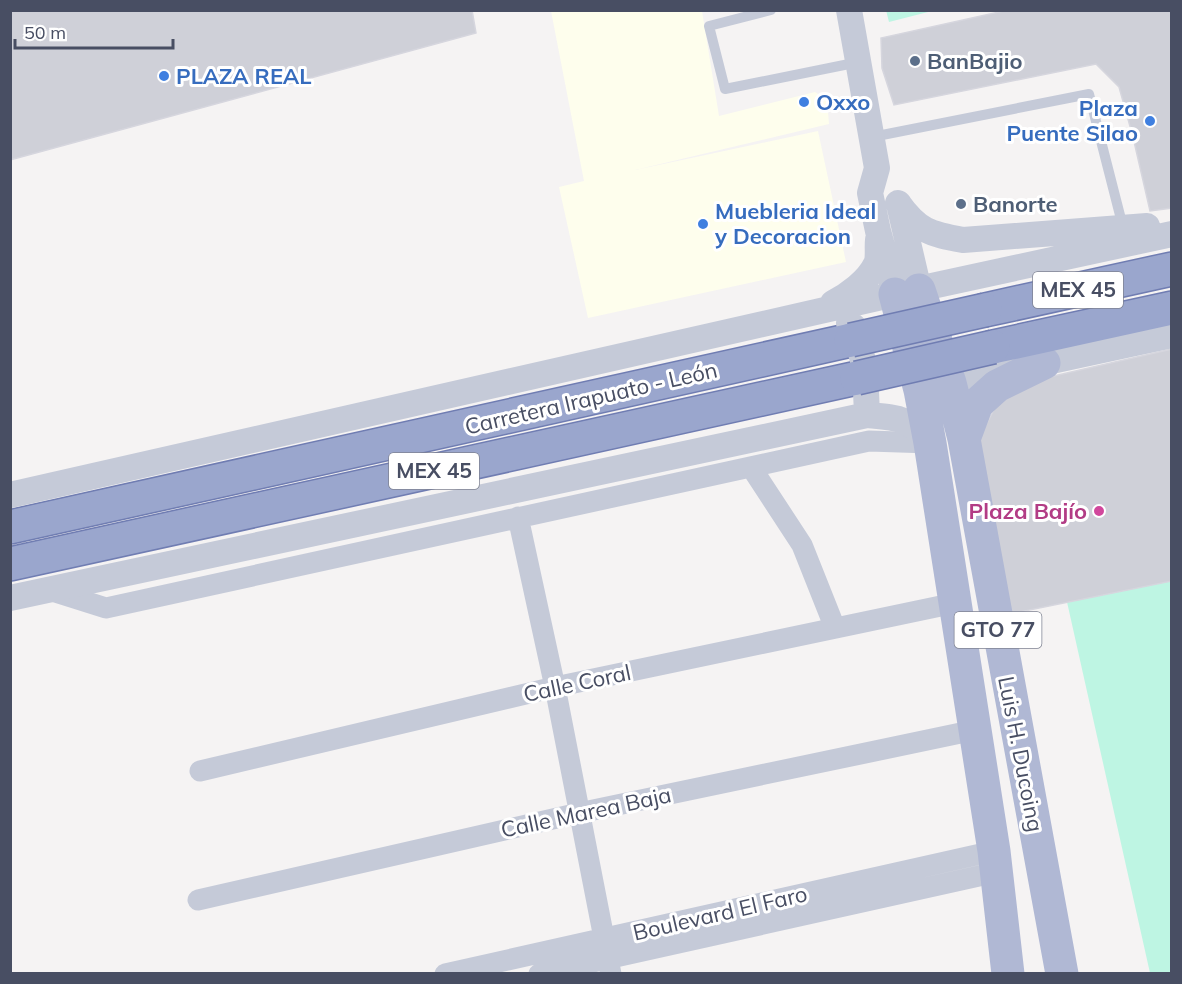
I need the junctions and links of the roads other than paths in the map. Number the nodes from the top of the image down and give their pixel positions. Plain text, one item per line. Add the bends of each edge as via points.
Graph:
1 (771, 10) edge
2 (849, 10) edge
3 (859, 62) junction
4 (872, 137) junction
5 (877, 168) junction
6 (898, 203) junction
7 (1172, 224) edge
8 (1123, 228) junction
9 (878, 231) junction
10 (1172, 234) edge
11 (1172, 269) edge
12 (984, 275) junction
13 (907, 292) junction
14 (1172, 308) edge
15 (825, 310) junction
16 (1172, 335) edge
17 (995, 360) junction
18 (1044, 363) junction
19 (935, 386) junction
20 (867, 415) junction
21 (963, 440) junction
22 (930, 443) junction
23 (751, 467) junction
24 (10, 495) edge
25 (518, 517) junction
26 (10, 527) edge
27 (10, 564) edge
28 (49, 590) junction
29 (10, 598) edge
30 (955, 603) junction
31 (835, 628) junction
32 (555, 687) junction
33 (975, 730) junction
34 (200, 771) dead end
35 (579, 813) junction
36 (995, 862) junction
37 (198, 900) dead end
38 (607, 957) edge
39 (445, 974) edge
40 (539, 974) edge
41 (1008, 974) edge
42 (1062, 974) edge

1 - 3 lane via 709,26 725,89
2 - 3 street, GTO 77
3 - 4 street, GTO 77
4 - 5 street, GTO 77
4 - 8 lane via 1089,94
5 - 6 street, GTO 77
5 - 9 street, GTO 77 via 870,193
6 - 8 street via 910,220 927,231 963,240
6 - 13 street, GTO 77
7 - 8 street
9 - 13 street, GTO 77
9 - 15 street via 877,263 862,282
10 - 12 street
11 - 26 highway, Carretera Irapuato - León / MEX 45, bridge
12 - 13 street
12 - 17 street via 969,307 975,342
13 - 15 street
13 - 19 main road, Luis H. Ducoing / GTO 77
14 - 17 highway, Carretera Irapuato - León / MEX 45
15 - 20 street via 854,327 865,368
15 - 24 street
16 - 18 street
17 - 18 street
17 - 19 street
17 - 27 highway, Carretera Irapuato - León / MEX 45, bridge via 857,378
18 - 21 main road via 997,387 977,404
19 - 21 main road, Luis H. Ducoing / GTO 77
19 - 22 main road, Luis H. Ducoing / GTO 77
20 - 22 street via 900,418
20 - 28 street
21 - 42 main road, Luis H. Ducoing / GTO 77
22 - 23 street via 869,441
22 - 30 main road, Luis H. Ducoing / GTO 77
23 - 25 street
23 - 31 street via 802,546
25 - 28 street via 106,608
25 - 32 street
28 - 29 street
30 - 31 street, Calle Coral
30 - 33 main road, Luis H. Ducoing / GTO 77
31 - 32 street, Calle Coral
32 - 34 street, Calle Coral
32 - 35 street
33 - 35 street, Calle Marea Baja
33 - 36 main road, Luis H. Ducoing / GTO 77
35 - 37 street, Calle Marea Baja
35 - 38 street
36 - 38 street, Boulevard El Faro
36 - 41 main road, Luis H. Ducoing / GTO 77
38 - 39 street, Boulevard El Faro
38 - 40 street, Boulevard El Faro

